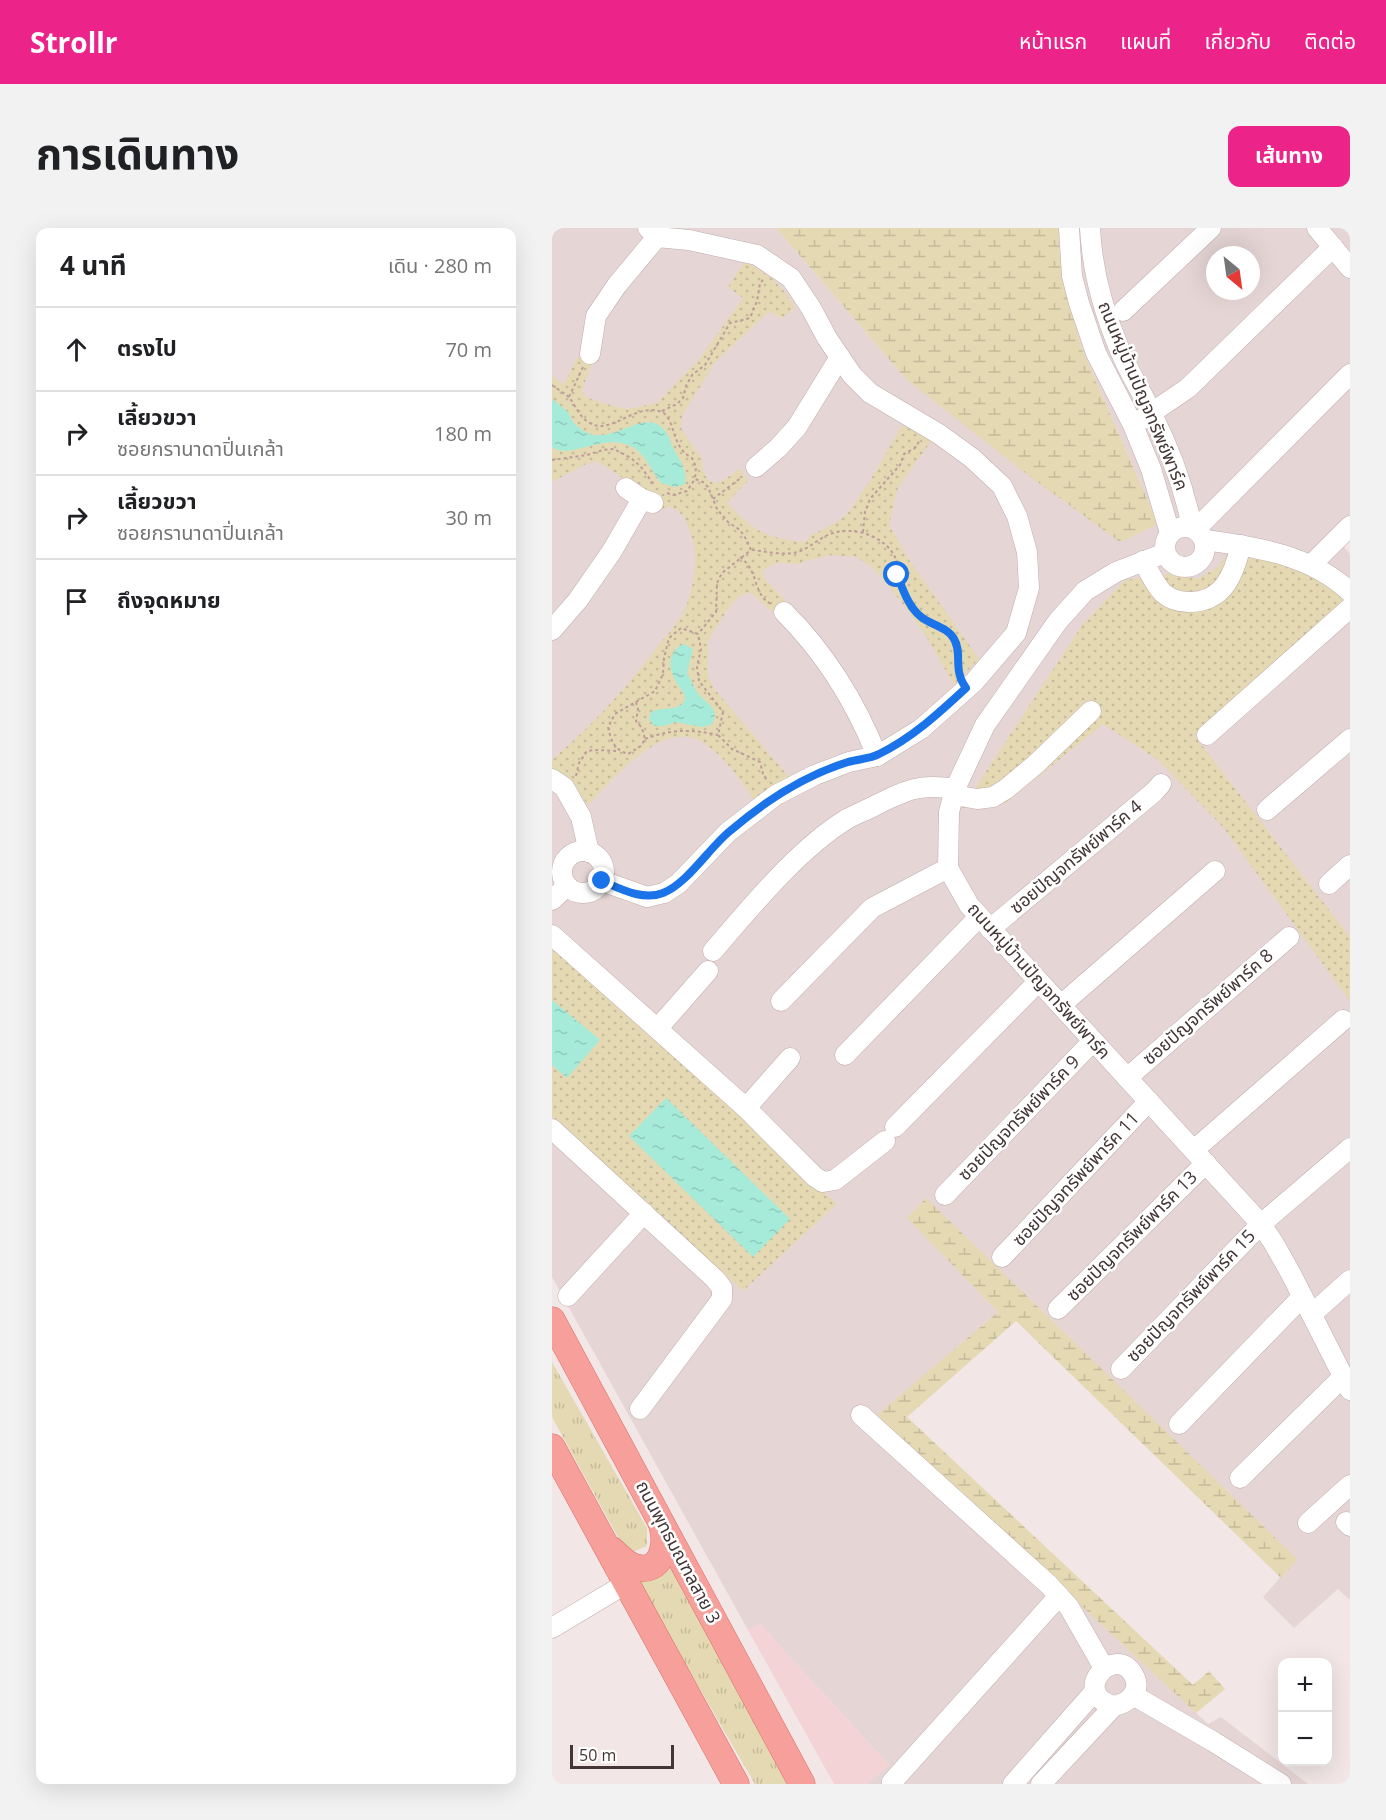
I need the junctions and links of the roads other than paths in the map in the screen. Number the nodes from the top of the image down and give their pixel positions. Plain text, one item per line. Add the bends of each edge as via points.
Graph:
1 (1069, 228) edge
2 (1090, 228) edge
3 (1211, 228) edge
4 (1317, 228) edge
5 (653, 232) edge
6 (1333, 247) junction
7 (1350, 268) edge
8 (1123, 311) dead end
9 (590, 354) road end
10 (840, 357) junction
11 (1350, 374) edge
12 (1148, 406) junction
13 (1129, 417) junction
14 (756, 467) road end
15 (649, 494) road end
16 (1350, 526) edge
17 (1197, 532) junction
18 (1170, 533) junction
19 (1241, 545) junction
20 (1165, 553) junction
21 (1143, 561) junction
22 (1311, 565) junction
23 (1350, 592) edge
24 (1350, 608) edge
25 (784, 612) road end
26 (552, 630) edge
27 (1091, 711) dead end
28 (1207, 735) dead end
29 (1350, 739) edge
30 (877, 756) junction
31 (558, 783) edge
32 (1161, 784) dead end
33 (954, 792) junction
34 (1267, 810) dead end
35 (589, 852) junction
36 (1350, 865) edge
37 (948, 868) junction
38 (1215, 871) dead end
39 (602, 881) junction
40 (1329, 884) dead end
41 (567, 886) junction
42 (552, 900) edge
43 (985, 923) junction
44 (552, 935) edge
45 (1289, 937) dead end
46 (713, 951) dead end
47 (708, 971) dead end
48 (1038, 982) junction
49 (781, 1001) dead end
50 (1061, 1005) junction
51 (1343, 1020) dead end
52 (658, 1028) junction
53 (1093, 1041) junction
54 (845, 1055) dead end
55 (790, 1058) dead end
56 (1127, 1078) junction
57 (1149, 1101) junction
58 (746, 1108) junction
59 (555, 1139) edge
60 (1350, 1148) edge
61 (1200, 1156) junction
62 (945, 1196) dead end
63 (645, 1213) junction
64 (1261, 1224) junction
65 (1002, 1257) dead end
66 (1350, 1280) edge
67 (568, 1296) dead end
68 (1307, 1305) junction
69 (1058, 1309) dead end
70 (552, 1320) edge
71 (1121, 1369) dead end
72 (1347, 1383) edge
73 (640, 1409) dead end
74 (861, 1415) dead end
75 (1179, 1424) dead end
76 (552, 1447) edge
77 (1240, 1478) dead end
78 (1350, 1485) edge
79 (659, 1517) junction
80 (1308, 1523) dead end
81 (605, 1544) junction
82 (627, 1583) junction
83 (1059, 1596) junction
84 (552, 1628) edge
85 (1104, 1668) junction
86 (1095, 1691) junction
87 (1133, 1695) junction
88 (1114, 1706) junction
89 (736, 1784) edge
90 (802, 1784) edge
91 (893, 1784) edge
92 (1013, 1784) edge
93 (1041, 1784) edge
94 (1281, 1784) edge

1 - 13 street, ถนนหมู่บ้านปัญจทรัพย์พาร์ค via 1072,276 1079,303 1096,353
2 - 12 street, ถนนหมู่บ้านปัญจทรัพย์พาร์ค via 1096,280 1120,350
3 - 8 street
4 - 6 street
5 - 9 street via 596,316
5 - 10 street via 757,255 791,278
6 - 7 street
6 - 12 street via 1188,388
10 - 14 street via 797,427
10 - 30 street via 870,393 972,458 1002,486 1017,516 1027,552 1029,588 1016,633 966,688 921,729
11 - 17 street
12 - 13 street
12 - 17 street, ถนนหมู่บ้านปัญจทรัพย์พาร์ค
13 - 18 street, ถนนหมู่บ้านปัญจทรัพย์พาร์ค via 1151,469
15 - 26 street via 578,600
16 - 22 street
17 - 18 street via 1180,527
17 - 19 street
17 - 20 street via 1204,554 1195,565 1181,567
18 - 20 street
19 - 21 street via 1228,582 1214,596 1200,602 1178,602 1162,592
19 - 22 street
20 - 21 street
21 - 33 street via 1085,591 1058,621 985,725
22 - 23 street
24 - 28 street
25 - 30 street via 829,666 866,726
27 - 33 street via 1036,764 993,797 977,799
29 - 34 street
30 - 39 street via 815,775 776,795 728,832 678,884 664,893 647,897
31 - 35 street via 581,817
32 - 43 street, ซอยปัญจทรัพย์พาร์ค 4
33 - 37 street via 949,812
33 - 46 street via 937,786 915,788 847,819 808,848
35 - 39 street via 602,863
35 - 41 street via 575,852 565,861 561,874
36 - 40 street
37 - 43 street, ถนนหมู่บ้านปัญจทรัพย์พาร์ค via 969,905
37 - 49 street via 872,908
38 - 50 street
39 - 41 street via 590,892 573,891
41 - 42 street
43 - 48 street, ถนนหมู่บ้านปัญจทรัพย์พาร์ค
43 - 54 street, ซอยปัญจทรัพย์พาร์ค 4
44 - 52 street
45 - 56 street, ซอยปัญจทรัพย์พาร์ค 8
47 - 52 street
48 - 50 street, ถนนหมู่บ้านปัญจทรัพย์พาร์ค
48 - 58 street via 890,1134 835,1180 823,1182 815,1177
50 - 53 street, ถนนหมู่บ้านปัญจทรัพย์พาร์ค
51 - 61 street, ซอยปัญจทรัพย์พาร์ค 13
52 - 58 street
53 - 56 street, ถนนหมู่บ้านปัญจทรัพย์พาร์ค
53 - 62 street, ซอยปัญจทรัพย์พาร์ค 9
55 - 58 street
56 - 57 street, ถนนหมู่บ้านปัญจทรัพย์พาร์ค
57 - 61 street, ถนนหมู่บ้านปัญจทรัพย์พาร์ค
57 - 65 street, ซอยปัญจทรัพย์พาร์ค 11
59 - 63 street
60 - 64 street, ซอยปัญจทรัพย์พาร์ค 15
61 - 64 street, ถนนหมู่บ้านปัญจทรัพย์พาร์ค
61 - 69 street, ซอยปัญจทรัพย์พาร์ค 13
63 - 67 street
63 - 73 street via 715,1279 722,1288 722,1299
64 - 68 street, ถนนหมู่บ้านปัญจทรัพย์พาร์ค
64 - 71 street, ซอยปัญจทรัพย์พาร์ค 15
66 - 68 street
68 - 72 street, ถนนหมู่บ้านปัญจทรัพย์พาร์ค
68 - 75 street
70 - 79 main road, ถนนพุทธมณฑลสาย 3
72 - 77 street
74 - 83 street
76 - 81 main road
78 - 80 street
79 - 81 main road via 664,1545 657,1563 647,1568 636,1567
79 - 90 main road, ถนนพุทธมณฑลสาย 3
81 - 82 main road
82 - 84 street
82 - 89 main road
83 - 85 street
83 - 91 street
85 - 86 street via 1096,1678
85 - 87 street via 1126,1667 1135,1680
86 - 88 street
86 - 92 street
87 - 88 street
87 - 94 street
88 - 93 street

